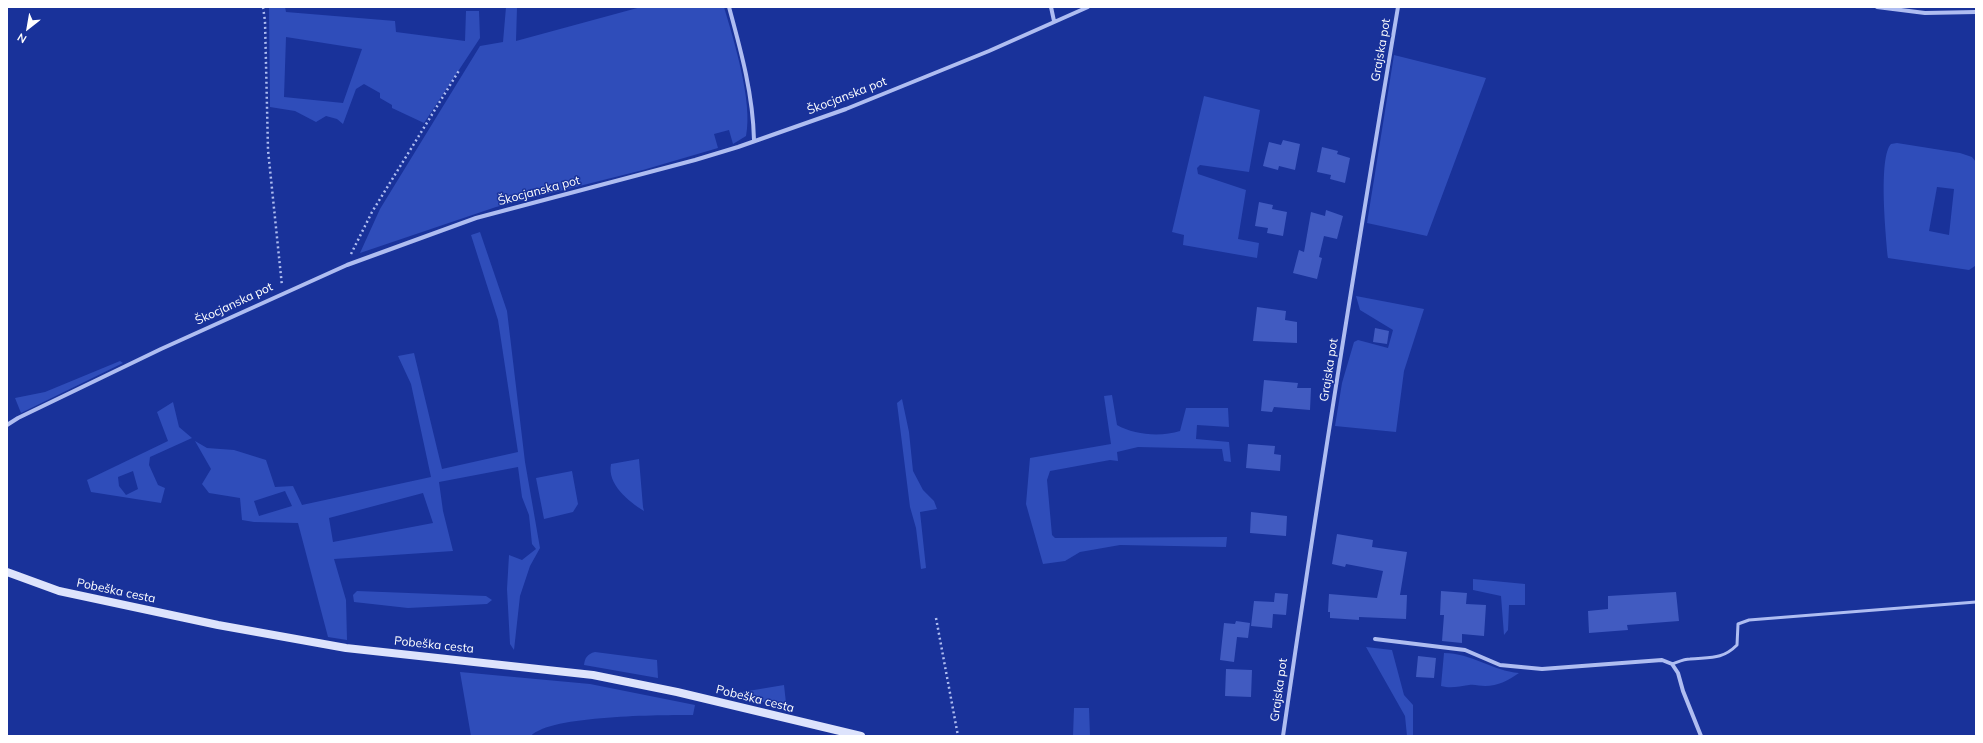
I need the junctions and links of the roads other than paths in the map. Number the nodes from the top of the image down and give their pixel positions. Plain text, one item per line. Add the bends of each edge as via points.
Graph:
1 (729, 7) edge
2 (1051, 7) edge
3 (1088, 7) edge
4 (1398, 7) edge
5 (1877, 7) edge
6 (1976, 12) edge
7 (1054, 21) junction
8 (754, 140) junction
9 (7, 425) edge
10 (7, 572) edge
11 (1976, 602) edge
12 (1375, 639) dead end
13 (1672, 664) junction
14 (861, 736) edge
15 (1283, 736) edge
16 (1701, 736) edge

1 - 8 street via 744,60 754,119
2 - 7 street
3 - 7 street, Škocjanska pot
4 - 15 street, Grajska pot
5 - 6 street via 1925,13
7 - 8 street, Škocjanska pot via 989,51 846,109
8 - 9 street, Škocjanska pot via 695,160 476,218 347,265 154,352
10 - 14 street, Pobeška cesta via 59,591 218,625 346,648 593,675 678,692
11 - 13 lane via 1749,620 1738,624 1737,645 1729,653
12 - 13 street via 1465,650 1500,665 1542,669 1662,660
13 - 16 street via 1678,672

